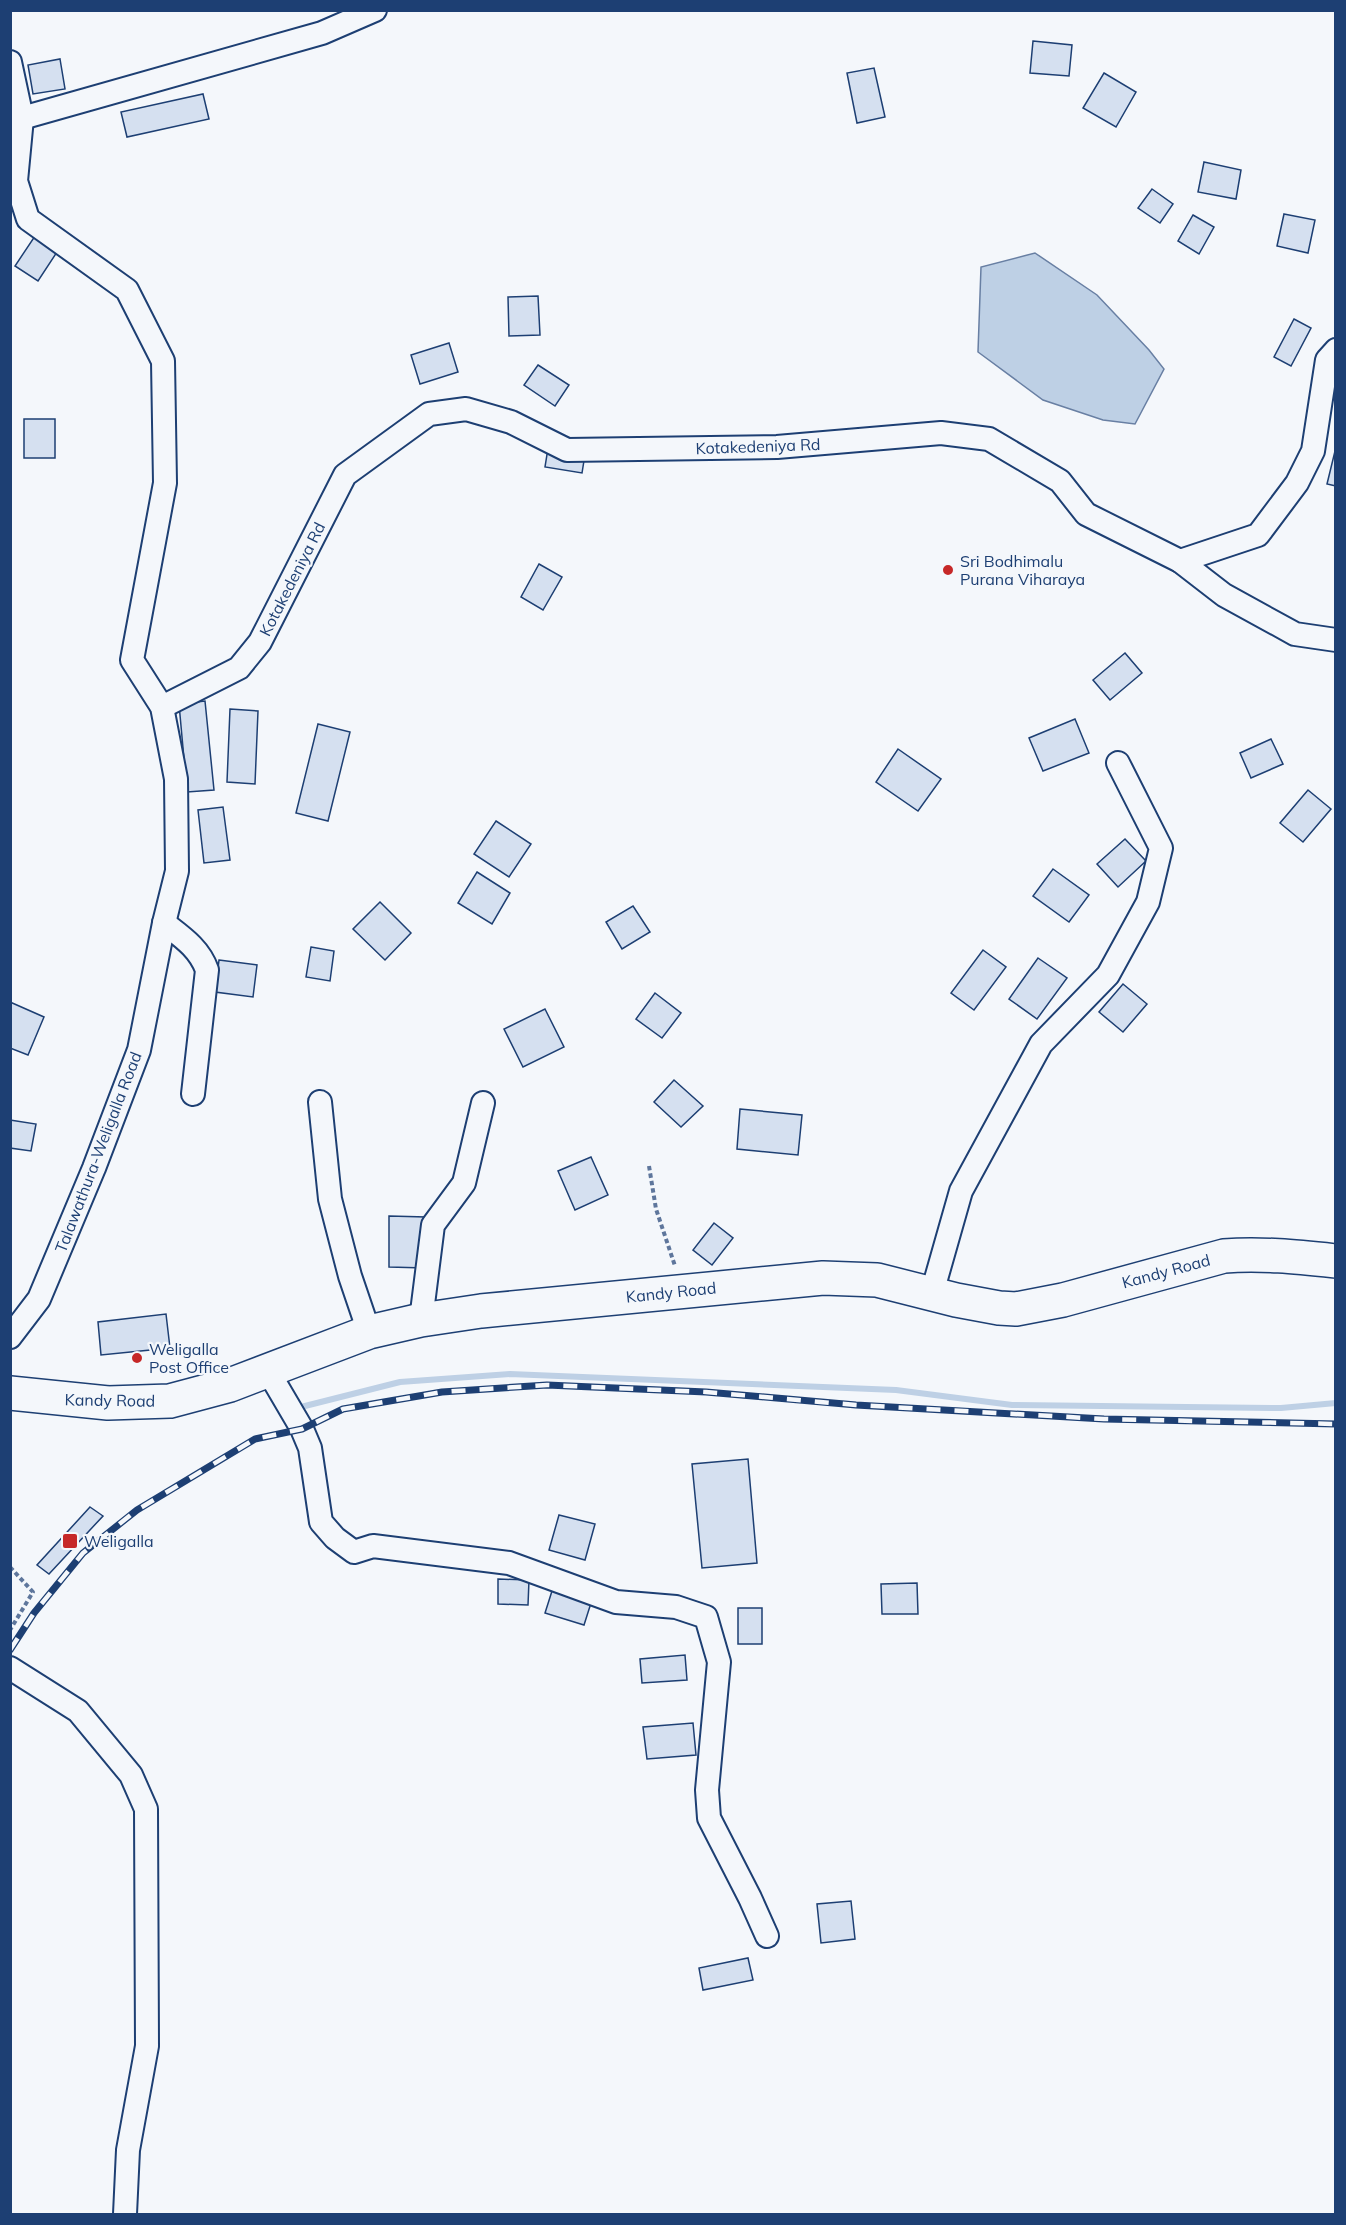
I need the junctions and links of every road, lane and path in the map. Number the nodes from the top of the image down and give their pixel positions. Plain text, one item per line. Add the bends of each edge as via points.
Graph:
1 (375, 10) edge
2 (10, 62) edge
3 (16, 118) edge
4 (1335, 350) edge
5 (1180, 561) junction
6 (1335, 639) edge
7 (162, 707) junction
8 (1118, 763) dead end
9 (164, 923) junction
10 (193, 1094) dead end
11 (320, 1102) dead end
12 (483, 1103) dead end
13 (649, 1166) dead end
14 (1335, 1261) edge
15 (681, 1290) junction
16 (932, 1293) junction
17 (421, 1320) junction
18 (369, 1332) junction
19 (10, 1337) edge
20 (268, 1371) junction
21 (10, 1393) edge
22 (10, 1567) edge
23 (10, 1630) edge
24 (10, 1668) edge
25 (767, 1936) dead end
26 (125, 2214) edge

1 - 3 street via 322,33
2 - 3 street, Talawathura-Weligalla Road
3 - 7 street, Talawathura-Weligalla Road via 16,181 28,219 127,290 163,361 165,483 132,660
4 - 5 street via 1327,360 1313,451 1297,483 1258,535
5 - 6 street, Kotakedeniya Rd via 1224,595 1295,634
5 - 7 street, Kotakedeniya Rd via 1086,514 1060,481 989,439 941,434 777,447 567,450 511,422 466,409 429,414 345,475 260,642 239,668
7 - 9 street, Talawathura-Weligalla Road via 176,779 177,871
8 - 16 street via 1161,848 1148,902 1108,975 1041,1044 961,1191
9 - 10 street via 194,947 207,970
9 - 19 street, Talawathura-Weligalla Road via 139,1050 39,1299
11 - 18 street via 330,1199
12 - 17 street via 464,1183 433,1226
13 - 15 path via 656,1209
14 - 16 highway, Kandy Road via 1260,1254 1224,1256 1016,1309
15 - 16 highway, Kandy Road via 851,1278 900,1284
15 - 17 highway, Kandy Road
17 - 18 highway, Kandy Road
18 - 20 highway, Kandy Road
20 - 21 highway, Kandy Road via 170,1401 108,1403
20 - 25 street via 310,1448 321,1522 354,1552 373,1546 509,1563 616,1602 676,1607 706,1617 719,1662 707,1790 709,1818
22 - 23 path via 33,1592
24 - 26 street via 78,1711 131,1775 146,1809 147,2046 128,2150

